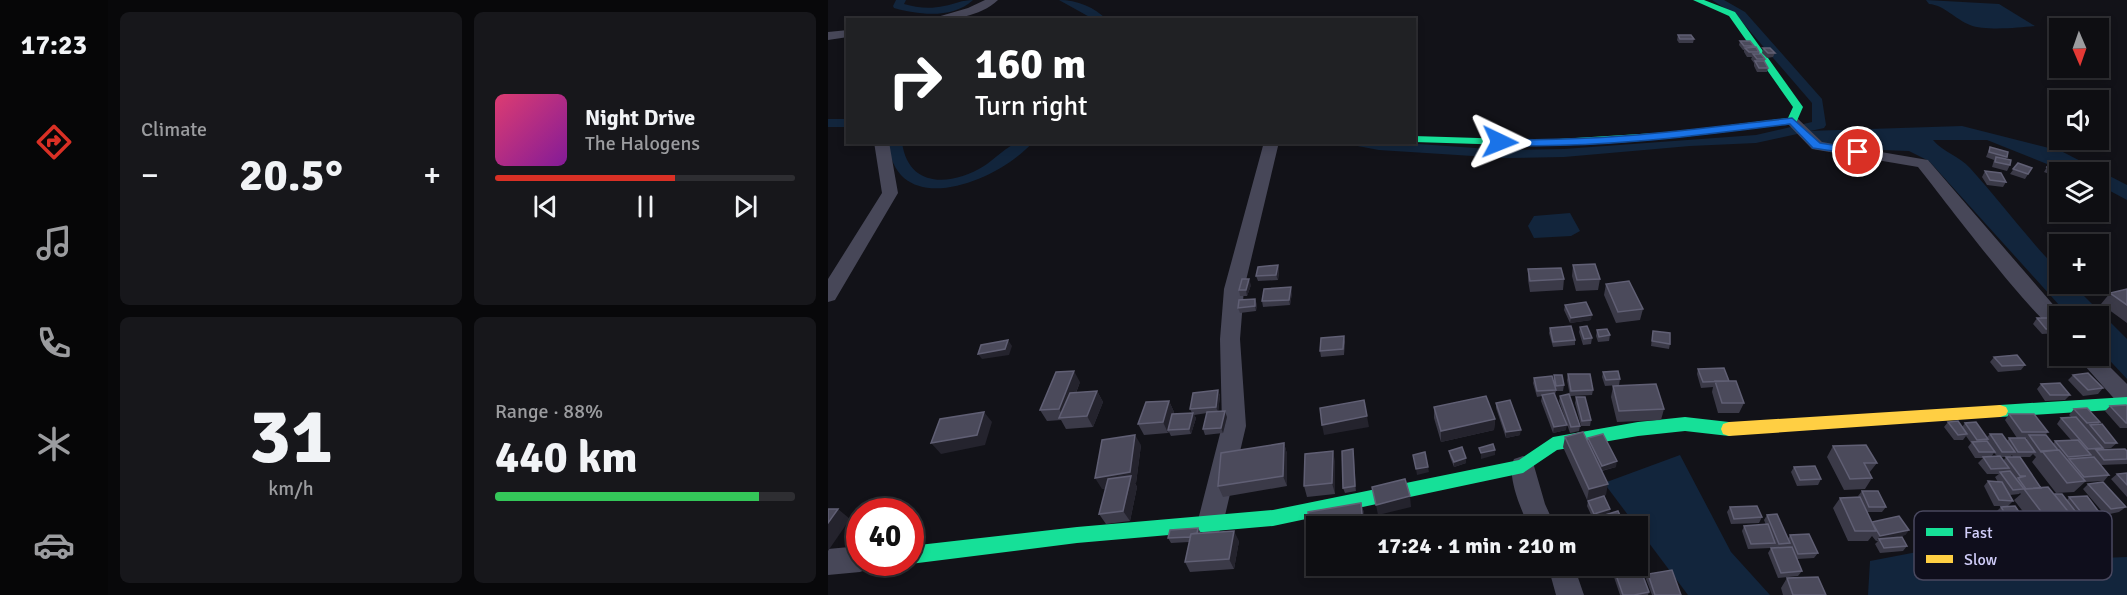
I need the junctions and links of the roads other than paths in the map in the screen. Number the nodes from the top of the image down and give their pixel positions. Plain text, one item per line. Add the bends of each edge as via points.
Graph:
1 (993, 0) edge
2 (1697, 0) edge
3 (940, 18) edge
4 (846, 33) edge
5 (828, 36) edge
6 (1792, 121) junction
7 (1416, 139) edge
8 (881, 144) edge
9 (1271, 144) edge
10 (828, 295) edge
11 (2049, 314) edge
12 (2097, 366) edge
13 (2127, 398) edge
14 (2127, 403) edge
15 (1523, 466) junction
16 (1537, 516) edge
17 (1210, 524) junction
18 (924, 553) edge
19 (846, 560) edge
20 (828, 561) edge
21 (1564, 576) edge
22 (1570, 595) edge

1 - 3 street
2 - 6 street via 1732,14 1798,107
4 - 5 street
6 - 7 street via 1543,144
6 - 11 street via 1817,146 1923,163
8 - 10 street via 890,193
9 - 17 street via 1234,289 1230,339 1234,426
12 - 13 street
14 - 15 street via 1726,429 1685,424 1552,444
15 - 16 street
15 - 17 street via 1273,518
17 - 18 street
19 - 20 street
21 - 22 street

